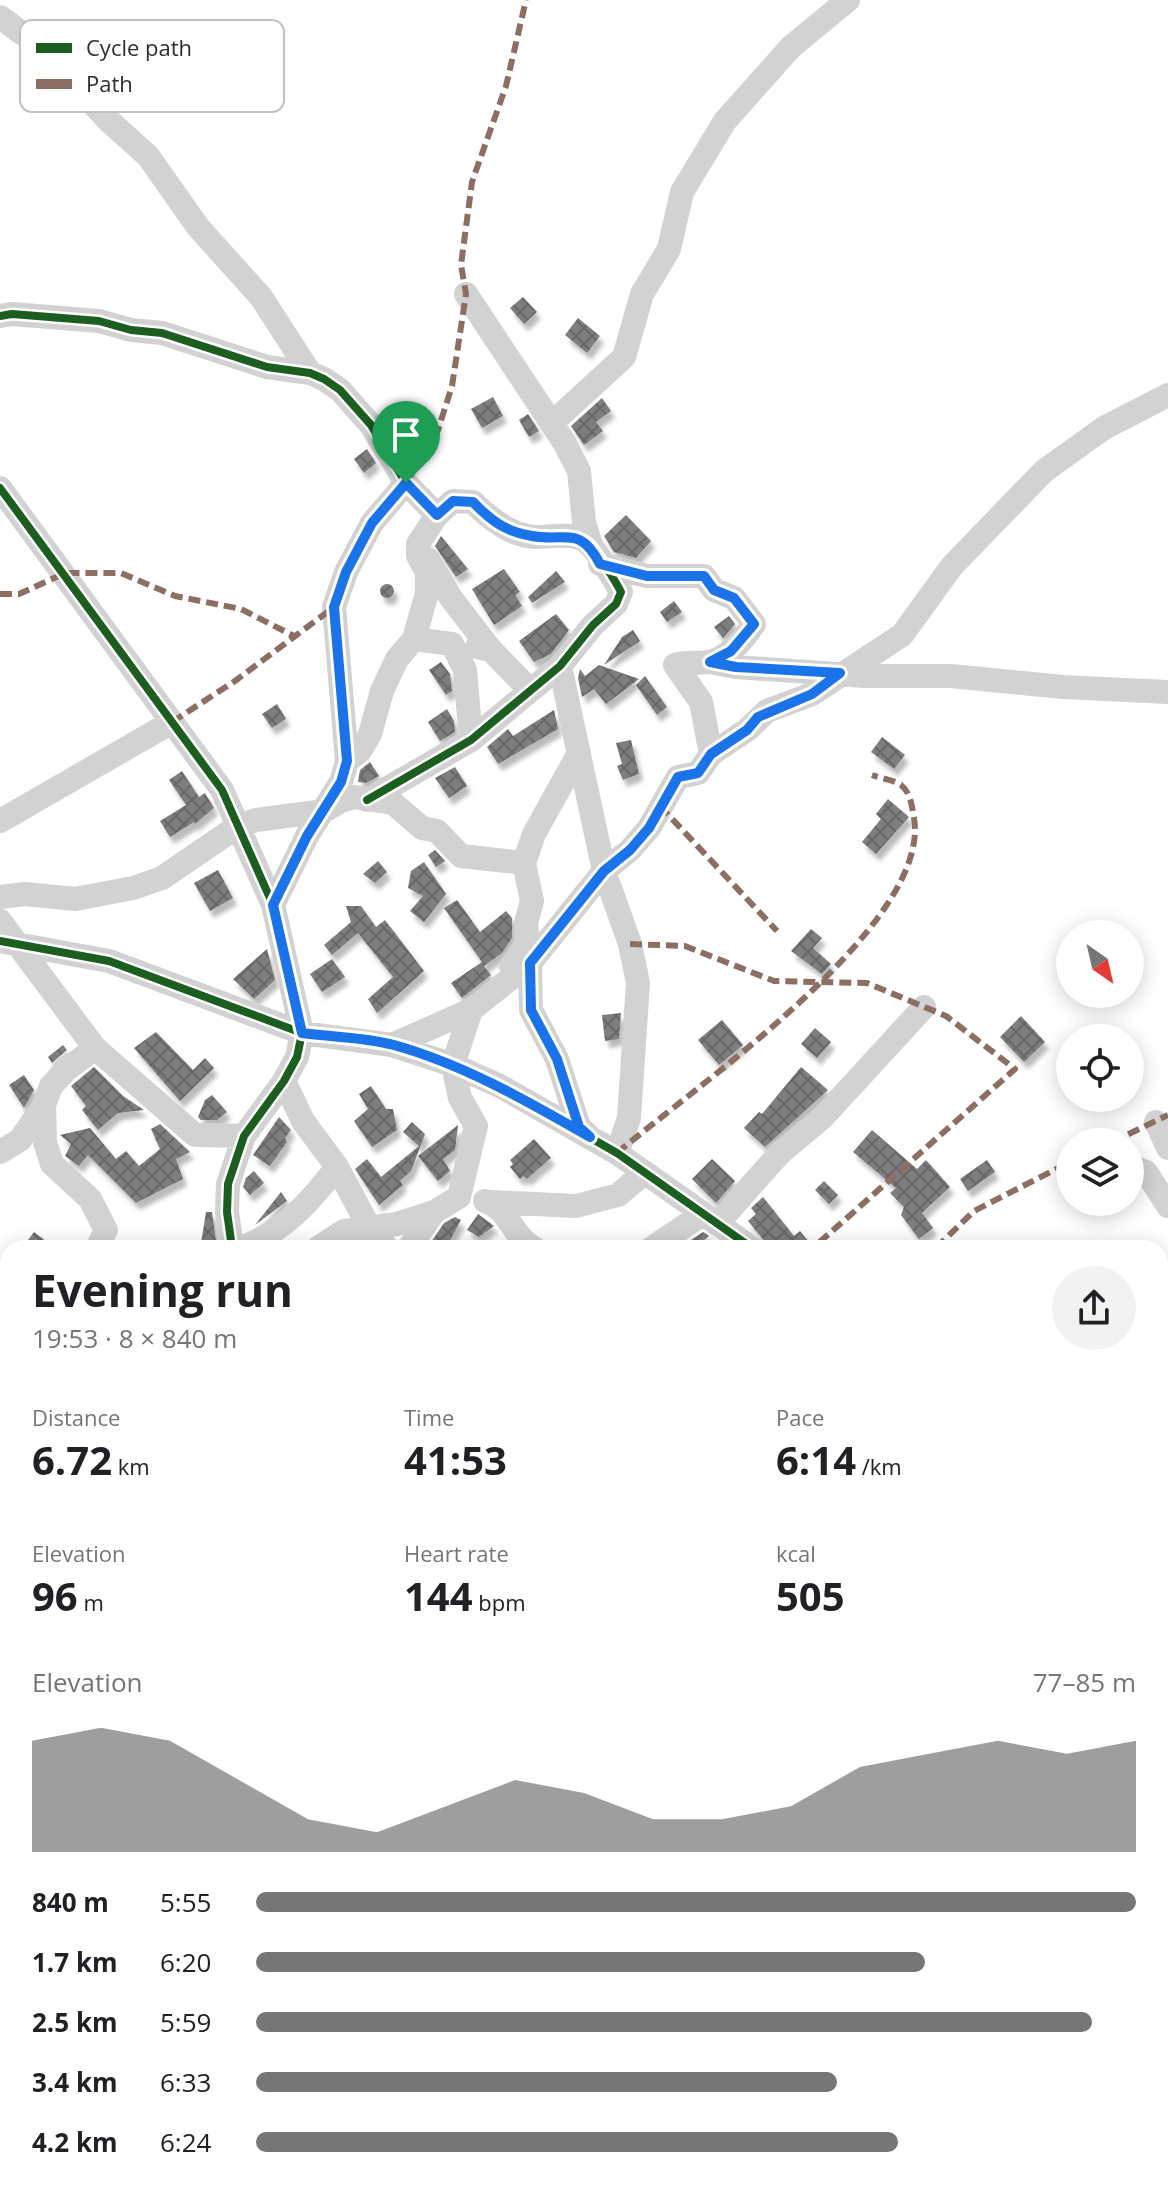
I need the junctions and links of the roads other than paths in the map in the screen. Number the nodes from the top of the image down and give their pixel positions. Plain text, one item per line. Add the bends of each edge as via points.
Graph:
1 (848, 0) edge
2 (0, 17) edge
3 (20, 32) edge
4 (101, 112) edge
5 (466, 294) dead end
6 (0, 316) edge
7 (310, 373) junction
8 (1168, 395) edge
9 (552, 423) junction
10 (406, 483) junction
11 (0, 488) edge
12 (437, 515) junction
13 (418, 544) junction
14 (596, 555) junction
15 (414, 639) junction
16 (452, 644) junction
17 (491, 650) junction
18 (710, 662) junction
19 (560, 666) junction
20 (840, 673) junction
21 (530, 690) junction
22 (1168, 692) edge
23 (172, 722) junction
24 (471, 740) junction
25 (579, 753) junction
26 (711, 754) junction
27 (347, 761) junction
28 (367, 800) junction
29 (324, 811) junction
30 (0, 821) edge
31 (238, 826) junction
32 (524, 863) junction
33 (604, 871) junction
34 (0, 897) edge
35 (273, 905) junction
36 (0, 921) edge
37 (7, 942) edge
38 (530, 963) junction
39 (507, 979) junction
40 (924, 1007) dead end
41 (471, 1010) junction
42 (302, 1033) junction
43 (392, 1045) junction
44 (95, 1048) junction
45 (453, 1065) junction
46 (284, 1081) junction
47 (44, 1105) junction
48 (1156, 1122) dead end
49 (244, 1136) junction
50 (590, 1137) junction
51 (1168, 1148) edge
52 (0, 1152) edge
53 (617, 1153) junction
54 (337, 1167) junction
55 (1144, 1171) edge
56 (644, 1173) junction
57 (459, 1197) junction
58 (490, 1202) junction
59 (1168, 1206) edge
60 (227, 1212) junction
61 (434, 1212) junction
62 (709, 1220) junction
63 (369, 1227) junction
64 (101, 1240) edge
65 (231, 1240) edge
66 (266, 1240) edge
67 (275, 1240) edge
68 (330, 1240) edge
69 (380, 1240) edge
70 (415, 1240) edge
71 (523, 1240) edge
72 (668, 1240) edge
73 (740, 1240) edge

1 - 9 street via 791,47 725,121 682,192 669,249 642,294 624,357
2 - 3 street
4 - 7 street via 148,156 198,227 261,297
5 - 9 street
6 - 7 street via 99,321 162,333 267,367
7 - 10 street via 340,390 371,425
8 - 20 street via 1104,428 1044,471 952,566 902,635
9 - 14 street via 579,471 584,522
10 - 12 street
10 - 27 street via 365,535 334,607
11 - 23 street
12 - 13 street
12 - 14 street via 453,501 473,502 493,523 535,537 579,538
13 - 15 street via 427,593
13 - 17 street
14 - 18 street via 647,576 704,576 714,590 734,598 754,624 731,651
14 - 19 street via 621,592
15 - 16 street
15 - 27 street via 382,691 370,734
16 - 17 street
16 - 24 street via 471,698
17 - 21 street
18 - 20 street
18 - 26 street via 675,665 701,702
19 - 21 street
19 - 25 street
20 - 22 street
20 - 26 street via 812,694 767,711
21 - 24 street
23 - 30 street
23 - 31 street via 222,790
24 - 28 street
25 - 32 street via 534,834
25 - 33 street
26 - 33 street via 698,773 678,777 649,828
27 - 29 street
28 - 29 street via 355,797
28 - 32 street via 393,803 422,828 437,831 461,856
29 - 31 street
29 - 35 street
31 - 34 street via 162,878 133,888 75,899
31 - 35 street
32 - 39 street via 532,901 528,942
33 - 38 street
33 - 53 street via 638,983 629,1118
35 - 42 street
36 - 37 street
37 - 42 street via 109,961
37 - 44 street
38 - 39 street
38 - 50 street via 531,1010 557,1059 579,1127
39 - 41 street
40 - 62 street via 823,1117
41 - 43 street
41 - 45 street
42 - 43 street
42 - 46 street
43 - 45 street
44 - 47 street via 58,1078
44 - 49 street via 195,1135
45 - 50 street
45 - 57 street via 460,1098 476,1126
46 - 49 street
46 - 54 street via 303,1121
47 - 52 street via 20,1140
47 - 64 street via 52,1164 90,1199 106,1230
48 - 51 street
49 - 60 street via 228,1184
50 - 53 street
53 - 56 street
54 - 63 street
54 - 67 street
55 - 59 street
56 - 58 street via 618,1195 576,1206
56 - 62 street
57 - 58 street
57 - 61 street
58 - 71 street via 505,1212
60 - 65 street
60 - 66 street
61 - 63 street
61 - 70 street
62 - 72 street
62 - 73 street
63 - 68 street via 344,1231
63 - 69 street

